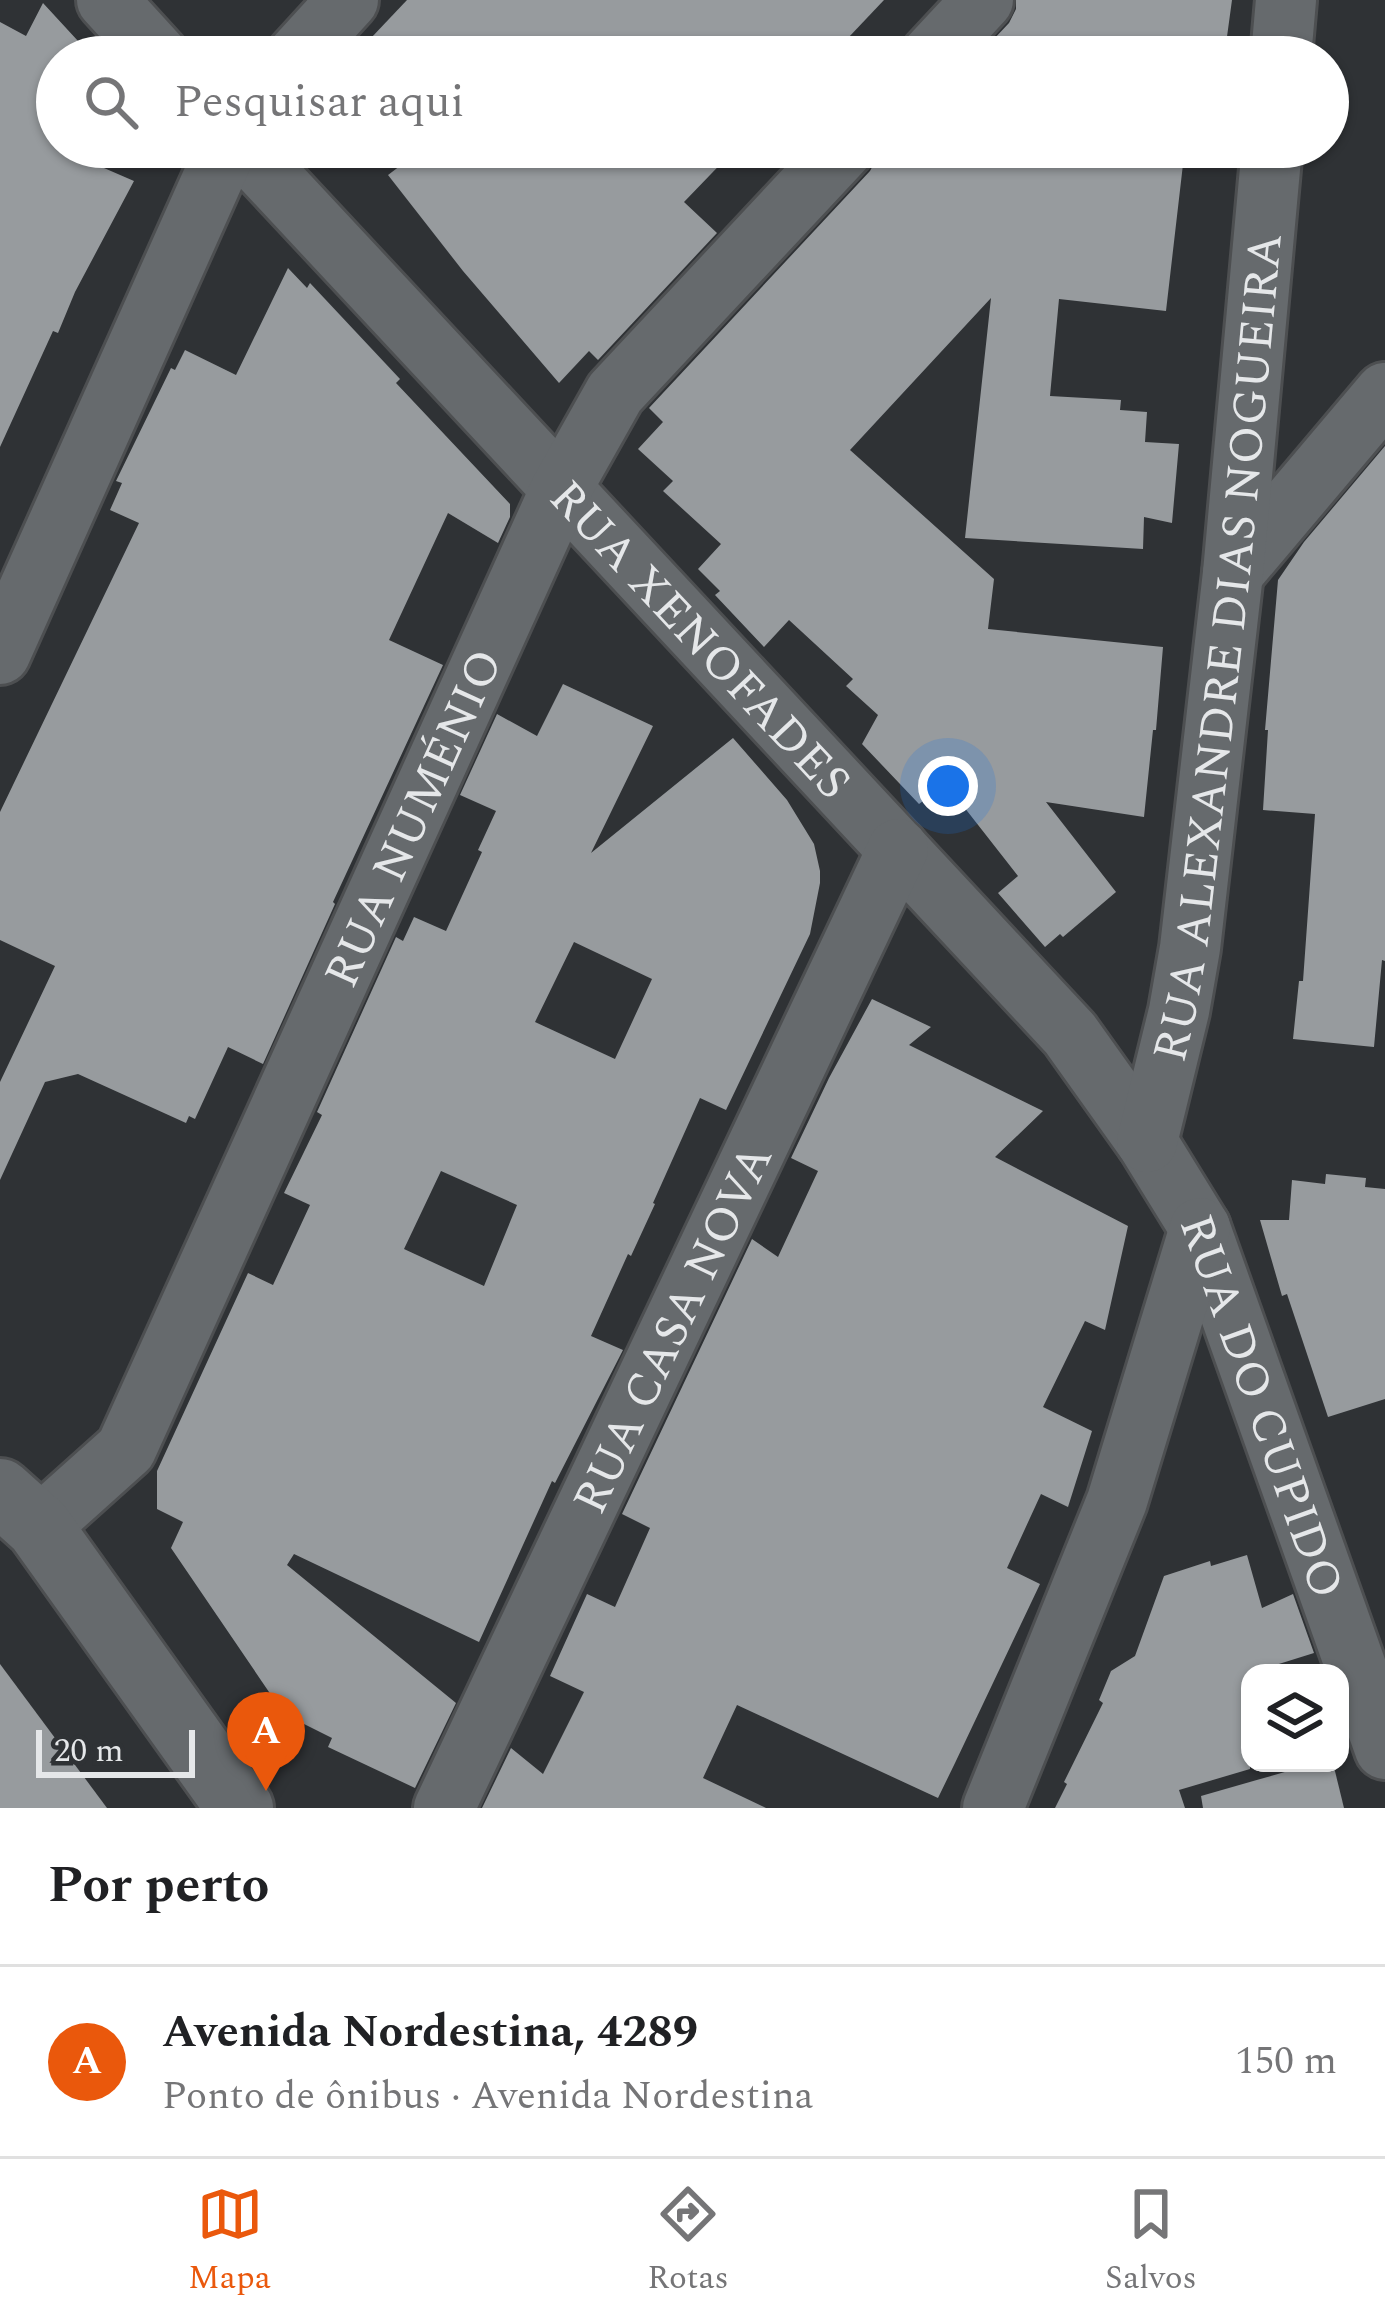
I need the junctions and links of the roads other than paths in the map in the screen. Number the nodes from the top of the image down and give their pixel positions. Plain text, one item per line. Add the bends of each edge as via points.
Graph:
1 (106, 0) edge
2 (348, 0) edge
3 (983, 0) edge
4 (1286, 0) edge
5 (139, 36) edge
6 (315, 36) edge
7 (950, 36) edge
8 (1283, 36) edge
9 (218, 168) edge
10 (263, 168) edge
11 (825, 168) edge
12 (1270, 168) edge
13 (1385, 393) edge
14 (561, 489) junction
15 (1233, 573) junction
16 (0, 654) edge
17 (898, 849) junction
18 (1148, 1142) junction
19 (1200, 1228) junction
20 (13, 1520) edge
21 (1385, 1749) edge
22 (239, 1808) edge
23 (444, 1808) edge
24 (993, 1808) edge

1 - 5 street
2 - 6 street
3 - 7 street
4 - 8 street
9 - 16 street
10 - 14 street, RUA XENOFADES
11 - 14 street, RUA NUMÉNIO via 615,392
12 - 15 street, RUA ALEXANDRE DIAS NOGUEIRA
13 - 15 street
14 - 17 street, RUA XENOFADES
14 - 20 street, RUA NUMÉNIO via 127,1449
15 - 18 street, RUA ALEXANDRE DIAS NOGUEIRA via 1190,948
17 - 18 street, RUA XENOFADES via 1070,1034
17 - 23 street, RUA CASA NOVA
18 - 19 street, RUA DO CUPIDO
19 - 21 street, RUA DO CUPIDO
19 - 24 street via 1118,1501
20 - 22 main road

